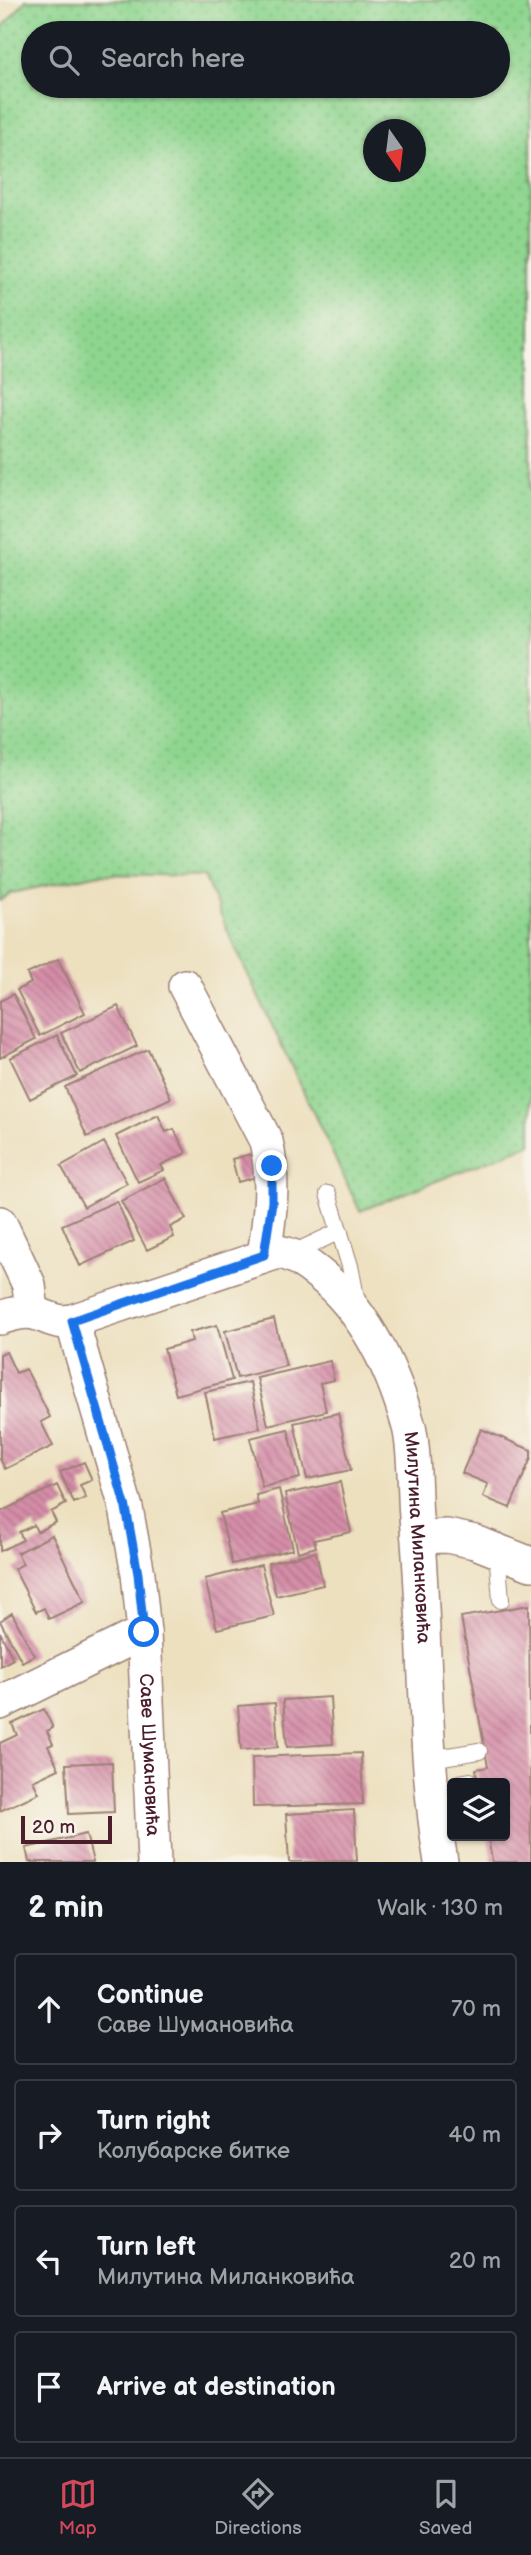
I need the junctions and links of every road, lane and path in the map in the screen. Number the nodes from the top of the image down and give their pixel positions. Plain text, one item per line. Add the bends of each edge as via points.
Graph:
1 (185, 986) dead end
2 (328, 1194) dead end
3 (0, 1223) edge
4 (340, 1231) junction
5 (278, 1254) junction
6 (32, 1312) junction
7 (359, 1315) junction
8 (0, 1318) edge
9 (72, 1321) junction
10 (418, 1537) junction
11 (497, 1551) junction
12 (531, 1564) edge
13 (500, 1600) dead end
14 (144, 1632) junction
15 (0, 1703) edge
16 (479, 1751) dead end
17 (449, 1778) edge
18 (450, 1778) edge
19 (447, 1803) edge
20 (154, 1862) edge
21 (442, 1862) edge

1 - 5 street via 266,1141
2 - 4 lane
3 - 6 street via 29,1286
4 - 5 lane
4 - 7 lane
5 - 7 street, Милутина Миланковића via 327,1279
5 - 9 street
6 - 8 street
6 - 9 street via 60,1323
7 - 10 street, Милутина Миланковића via 388,1365 409,1430
9 - 14 street, Саве Шумановића via 126,1508
10 - 11 street via 447,1536
10 - 17 street, Милутина Миланковића
11 - 12 street
11 - 13 lane
14 - 15 street
14 - 20 street, Саве Шумановића
16 - 18 lane
19 - 21 street, Милутина Миланковића

